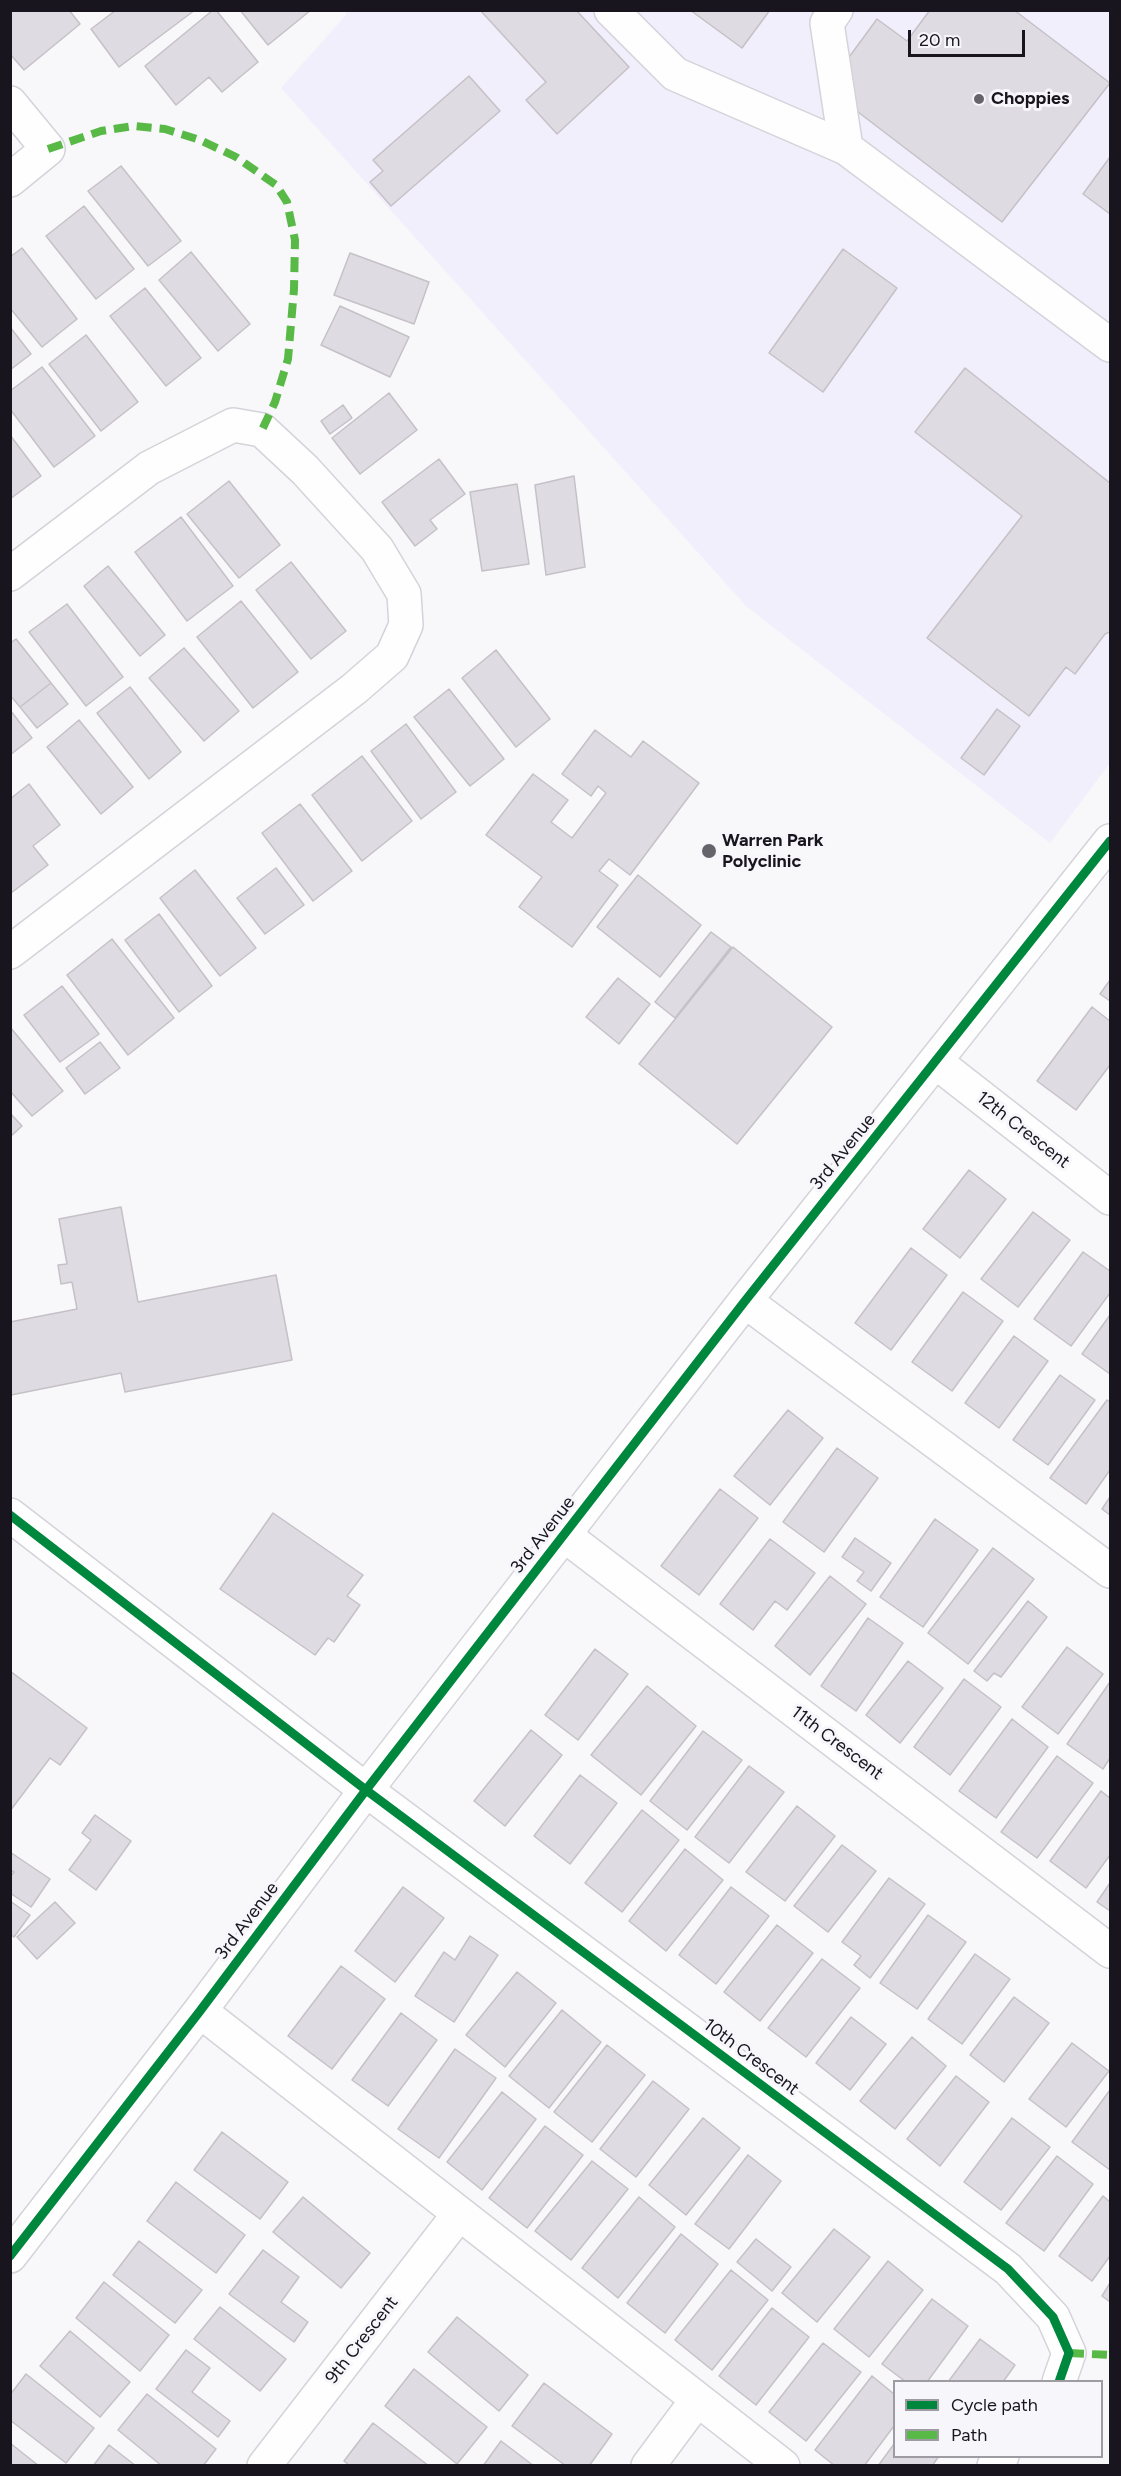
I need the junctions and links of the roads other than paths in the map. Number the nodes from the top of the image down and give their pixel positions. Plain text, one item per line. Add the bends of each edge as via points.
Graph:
1 (611, 10) edge
2 (836, 10) edge
3 (10, 103) edge
4 (846, 148) junction
5 (10, 180) edge
6 (1110, 345) edge
7 (10, 574) edge
8 (1110, 841) edge
9 (10, 952) edge
10 (936, 1062) junction
11 (1110, 1198) edge
12 (745, 1301) junction
13 (10, 1515) edge
14 (564, 1535) junction
15 (1110, 1571) edge
16 (366, 1790) junction
17 (1110, 1951) edge
18 (200, 2011) junction
19 (459, 2214) junction
20 (10, 2256) edge
21 (1060, 2380) edge
22 (697, 2400) junction
23 (264, 2466) edge
24 (648, 2466) edge
25 (783, 2466) edge

1 - 4 street via 675,74
2 - 4 street via 827,23
3 - 5 street via 48,150
4 - 6 street
7 - 9 street via 149,468 233,425 262,430 305,470 377,549 404,594 406,625 392,656 354,689
8 - 10 street, 3rd Avenue
10 - 11 street, 12th Crescent
10 - 12 street, 3rd Avenue
12 - 14 street, 3rd Avenue
12 - 15 street
13 - 16 street, 10th Crescent
14 - 16 street, 3rd Avenue
14 - 17 street, 11th Crescent
16 - 18 street, 3rd Avenue
16 - 21 street, 10th Crescent via 1008,2269 1053,2317 1069,2353
18 - 19 street
18 - 20 street, 3rd Avenue
19 - 22 street
19 - 23 street, 9th Crescent
22 - 24 street
22 - 25 street

